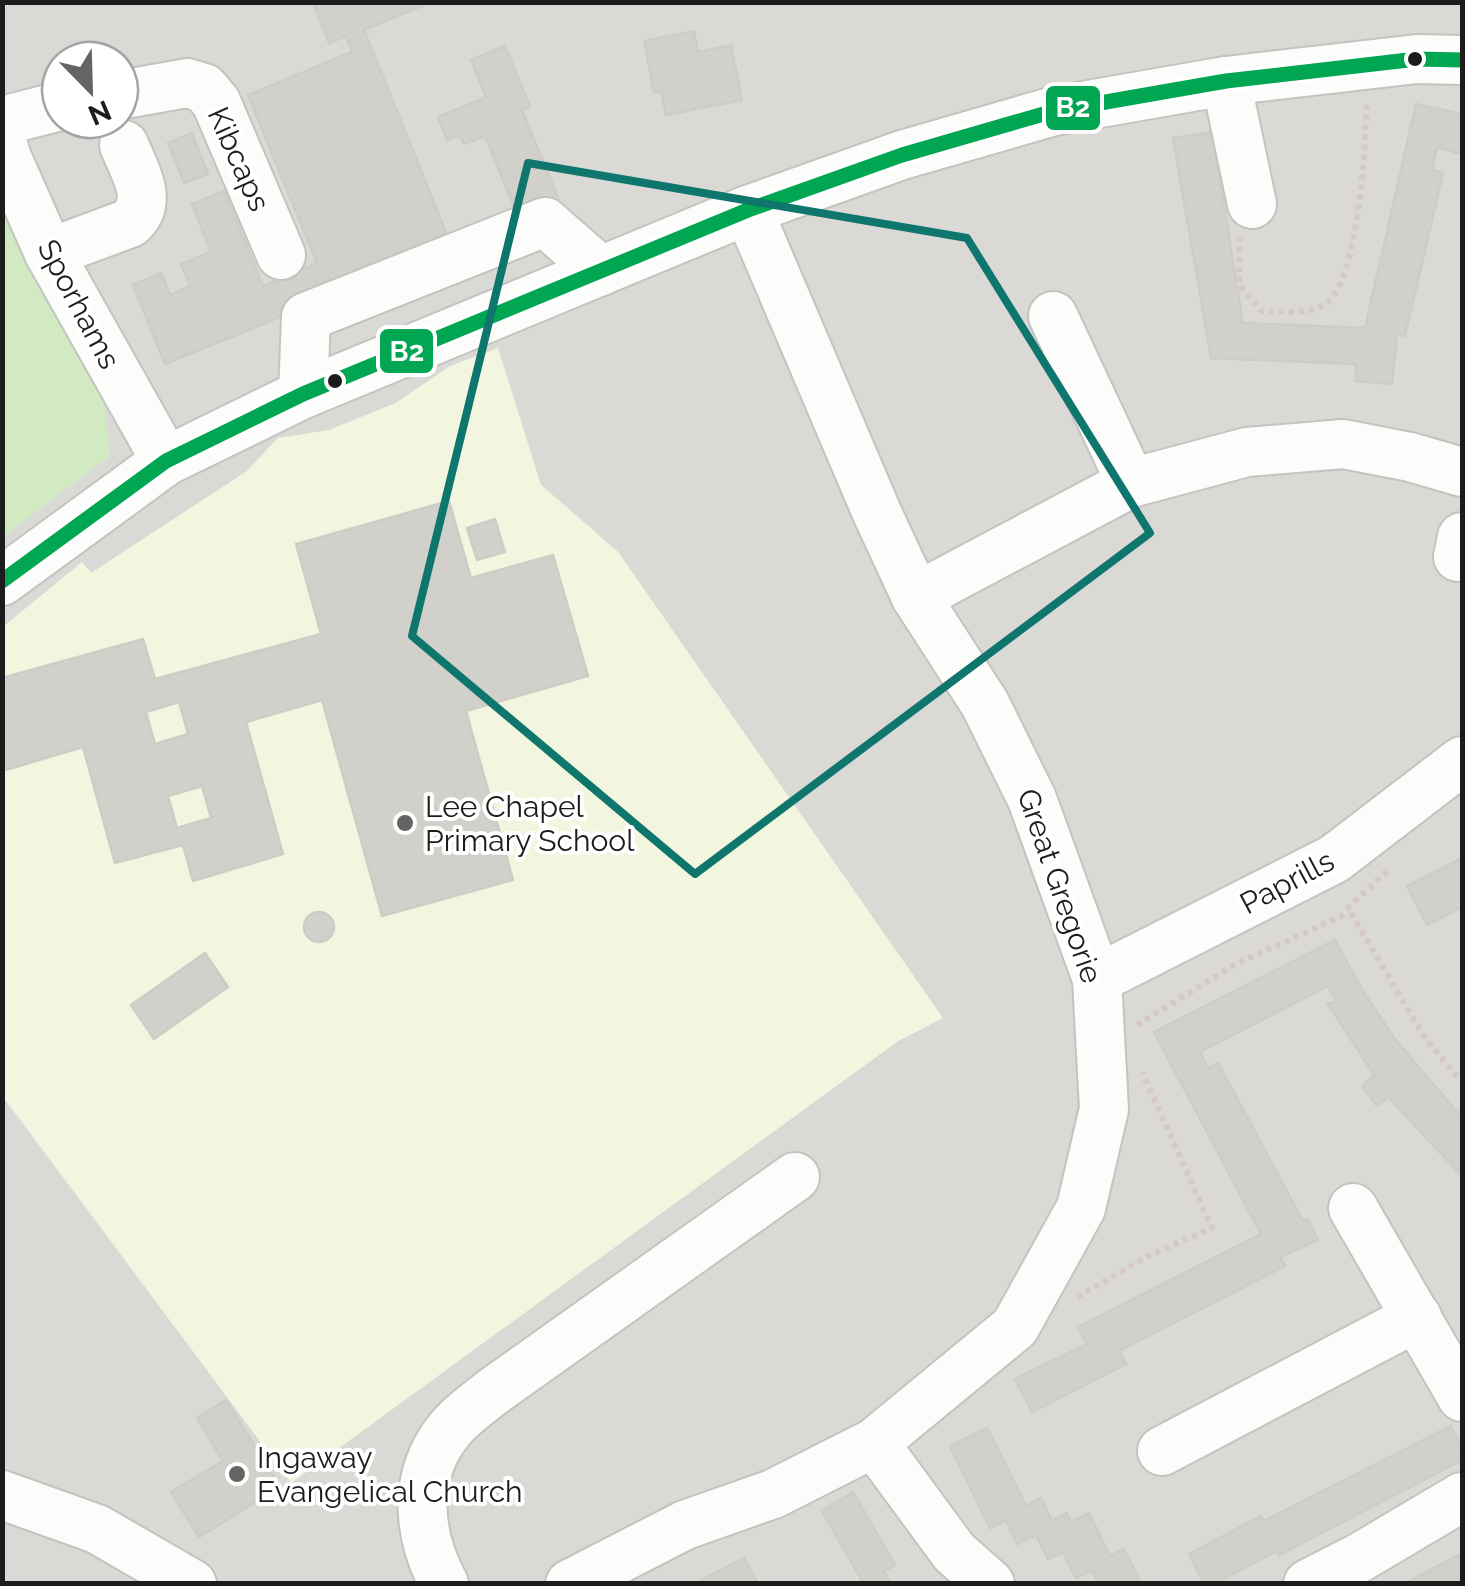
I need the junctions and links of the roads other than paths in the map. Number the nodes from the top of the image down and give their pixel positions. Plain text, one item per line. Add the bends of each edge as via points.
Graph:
1 (1462, 60) edge
2 (1226, 81) junction
3 (140, 92) edge
4 (40, 120) edge
5 (124, 144) dead end
6 (4, 145) edge
7 (748, 210) junction
8 (1246, 216) road end
9 (49, 253) junction
10 (281, 255) dead end
11 (600, 271) junction
12 (1054, 316) dead end
13 (303, 394) junction
14 (166, 462) junction
15 (1462, 472) edge
16 (1130, 483) junction
17 (2, 581) edge
18 (916, 597) junction
19 (1462, 761) edge
20 (1098, 979) junction
21 (795, 1177) dead end
22 (1353, 1208) dead end
23 (1417, 1318) junction
24 (1462, 1397) edge
25 (874, 1443) junction
26 (1162, 1451) dead end
27 (2, 1495) edge
28 (1462, 1497) edge
29 (192, 1584) edge
30 (444, 1584) edge
31 (570, 1584) edge
32 (990, 1584) edge
33 (1308, 1584) edge

1 - 2 street via 1416,59
2 - 7 street via 1054,112 902,154
2 - 8 street
3 - 10 street, Kibcaps via 204,88 216,102
4 - 6 street
5 - 9 street via 142,192 137,216
6 - 9 street, Sporhams
7 - 11 street
7 - 18 street, Great Gregorie
9 - 14 street, Sporhams
11 - 13 street
11 - 13 street via 546,222 306,317
12 - 16 street
13 - 14 street
14 - 17 street
15 - 16 street via 1343,444 1247,452
16 - 18 street
18 - 20 street, Great Gregorie via 985,704 1032,799
19 - 20 street, Paprills via 1334,859
20 - 25 street, Great Gregorie via 1104,1109 1081,1208 1015,1327
21 - 30 street via 453,1425 436,1446 425,1477 422,1517
22 - 23 street
23 - 24 street
23 - 26 street
25 - 31 street, Great Gregorie via 773,1494 685,1525
25 - 32 street via 954,1552
27 - 29 street via 97,1529
28 - 33 street

